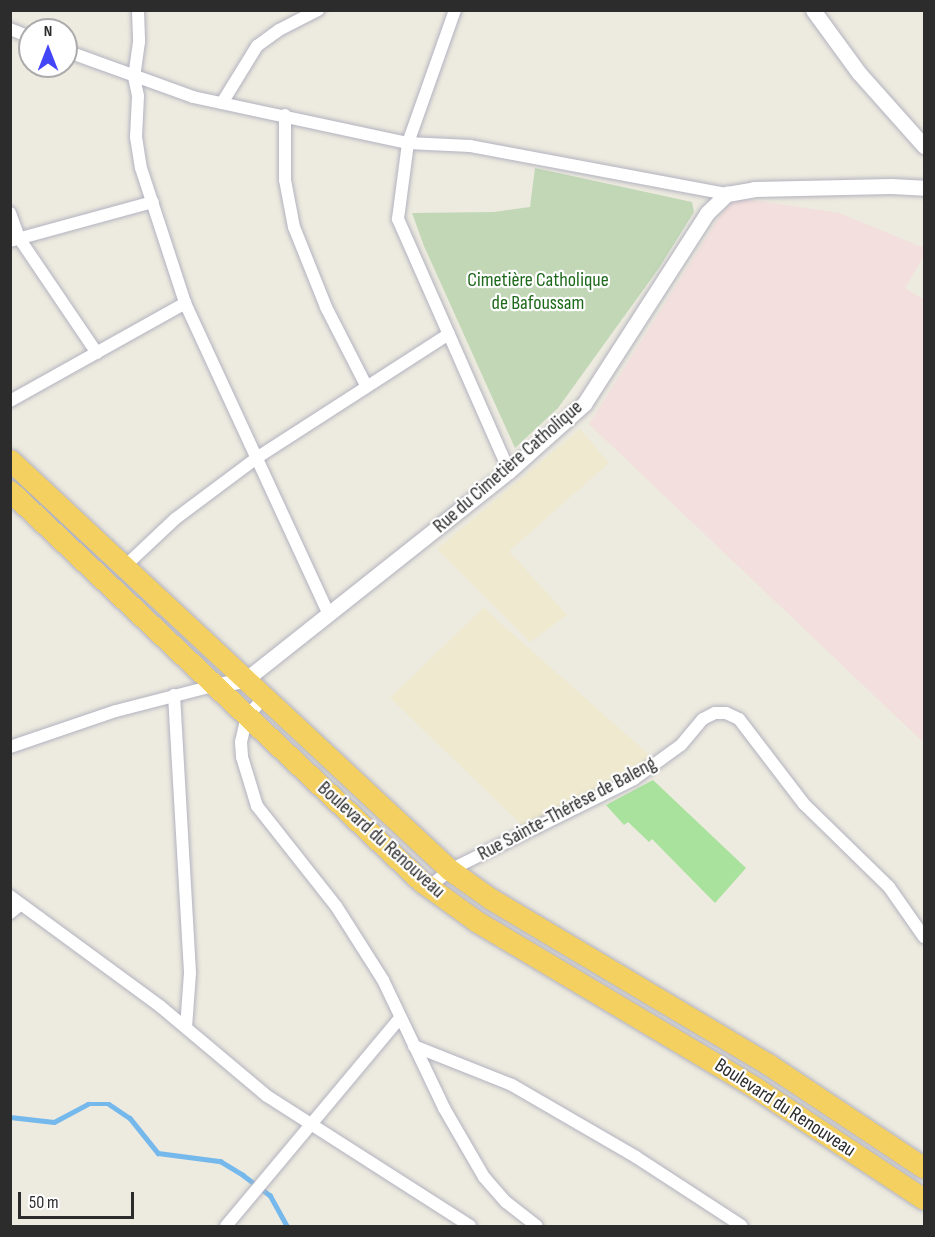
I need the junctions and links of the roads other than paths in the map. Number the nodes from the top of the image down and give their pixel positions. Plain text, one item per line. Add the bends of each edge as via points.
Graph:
1 (138, 10) edge
2 (318, 10) edge
3 (455, 10) edge
4 (813, 10) edge
5 (78, 56) edge
6 (134, 77) junction
7 (222, 103) junction
8 (285, 115) junction
9 (408, 143) junction
10 (924, 146) edge
11 (924, 188) edge
12 (727, 194) junction
13 (153, 202) junction
14 (10, 213) edge
15 (15, 239) edge
16 (185, 303) junction
17 (449, 334) junction
18 (97, 353) junction
19 (366, 385) junction
20 (10, 401) edge
21 (258, 457) junction
22 (10, 460) edge
23 (509, 471) junction
24 (11, 493) edge
25 (123, 568) junction
26 (327, 613) junction
27 (245, 680) junction
28 (213, 686) junction
29 (174, 695) junction
30 (263, 699) junction
31 (246, 716) junction
32 (11, 746) edge
33 (450, 870) junction
34 (429, 886) junction
35 (10, 896) edge
36 (21, 904) junction
37 (10, 913) edge
38 (924, 937) edge
39 (618, 974) junction
40 (606, 996) junction
41 (400, 1018) junction
42 (186, 1028) junction
43 (414, 1046) junction
44 (768, 1064) junction
45 (756, 1088) junction
46 (309, 1125) junction
47 (924, 1168) edge
48 (923, 1194) edge
49 (226, 1227) edge
50 (470, 1227) edge
51 (537, 1227) edge
52 (742, 1227) edge

1 - 6 street
2 - 7 street via 257,46
3 - 9 street
4 - 10 street via 859,73
5 - 6 street
6 - 7 street
6 - 13 street via 138,96 136,137 141,168
7 - 8 street
8 - 9 street
8 - 19 street via 285,180 294,227 326,307
9 - 12 street via 463,145
9 - 17 street via 399,199 400,227
11 - 12 street via 753,189
12 - 23 street, Rue du Cimetière Catholique via 707,213 584,404
13 - 15 street
13 - 16 street
14 - 15 street
15 - 18 street
16 - 18 street
16 - 21 street
17 - 19 street
17 - 23 street
18 - 20 street
19 - 21 street
21 - 25 street via 175,519
21 - 26 street
22 - 25 highway, Boulevard du Renouveau
23 - 26 street, Rue du Cimetière Catholique
24 - 28 highway, Boulevard du Renouveau
25 - 27 highway, Boulevard du Renouveau
26 - 27 street, Rue du Cimetière Catholique
27 - 28 street, Rue du Cimetière Catholique
27 - 30 highway, Boulevard du Renouveau
28 - 29 street
28 - 31 highway, Boulevard du Renouveau
29 - 32 street
29 - 42 street via 190,972
30 - 31 street
30 - 33 highway, Boulevard du Renouveau
31 - 34 highway, Boulevard du Renouveau
31 - 41 street via 242,756 257,806 336,906 383,980
33 - 34 street, Rue Sainte-Thérèse de Baleng
33 - 38 street, Rue Sainte-Thérèse de Baleng via 634,779 681,745 703,718 726,713 739,719 804,804 889,887
33 - 39 highway, Boulevard du Renouveau
34 - 40 highway, Boulevard du Renouveau via 476,921
35 - 36 street
36 - 37 street
36 - 42 street
39 - 40 highway
39 - 44 highway, Boulevard du Renouveau
40 - 45 highway, Boulevard du Renouveau
41 - 43 street
41 - 46 street
42 - 46 street via 267,1096
43 - 51 street via 484,1177 506,1202
43 - 52 street via 512,1086 636,1157
44 - 45 highway
44 - 47 highway, Boulevard du Renouveau
45 - 48 highway, Boulevard du Renouveau
46 - 49 street
46 - 50 street

